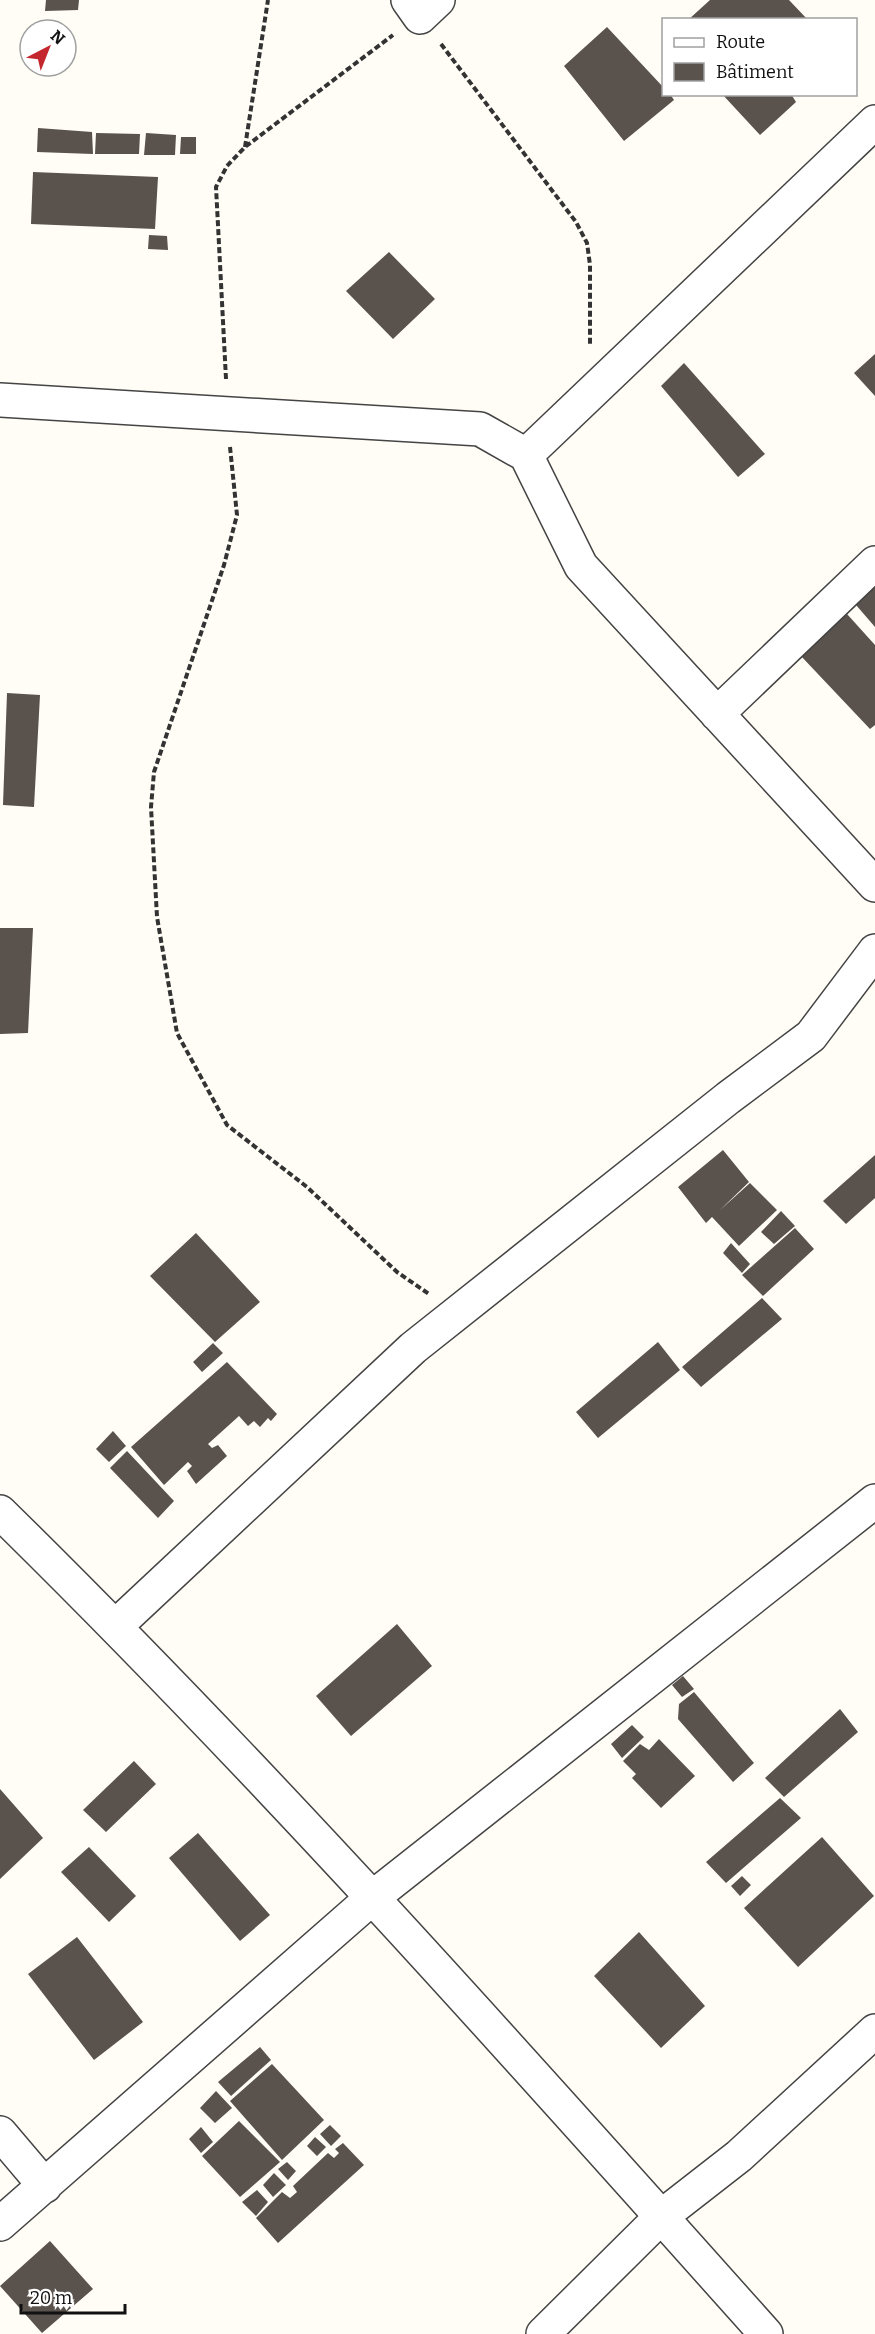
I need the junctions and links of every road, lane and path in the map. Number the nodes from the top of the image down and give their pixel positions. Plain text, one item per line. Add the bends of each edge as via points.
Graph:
1 (268, 0) edge
2 (422, 6) edge
3 (875, 122) edge
4 (245, 147) junction
5 (589, 395) junction
6 (0, 400) edge
7 (227, 412) junction
8 (526, 455) junction
9 (875, 563) edge
10 (717, 714) junction
11 (875, 885) edge
12 (875, 951) edge
13 (456, 1314) junction
14 (875, 1501) edge
15 (0, 1512) edge
16 (116, 1626) junction
17 (372, 1898) junction
18 (875, 2031) edge
19 (0, 2133) edge
20 (45, 2186) junction
21 (662, 2217) junction
22 (0, 2224) edge
23 (543, 2334) edge
24 (766, 2334) edge

1 - 4 path
2 - 4 path
2 - 5 path via 587,243
3 - 5 street
4 - 7 path via 227,166 216,187
5 - 8 street
6 - 7 street
7 - 8 street via 480,429
7 - 13 path via 237,515 154,772 151,807 157,917 177,1033 227,1125 307,1187 397,1272
8 - 10 street via 581,566
9 - 10 street
10 - 11 street
12 - 13 street via 812,1036
13 - 16 street via 413,1348
14 - 17 street
15 - 16 street
16 - 17 street
17 - 20 street
17 - 21 street
18 - 21 street via 739,2156
19 - 20 street
20 - 22 street
21 - 23 street
21 - 24 street

